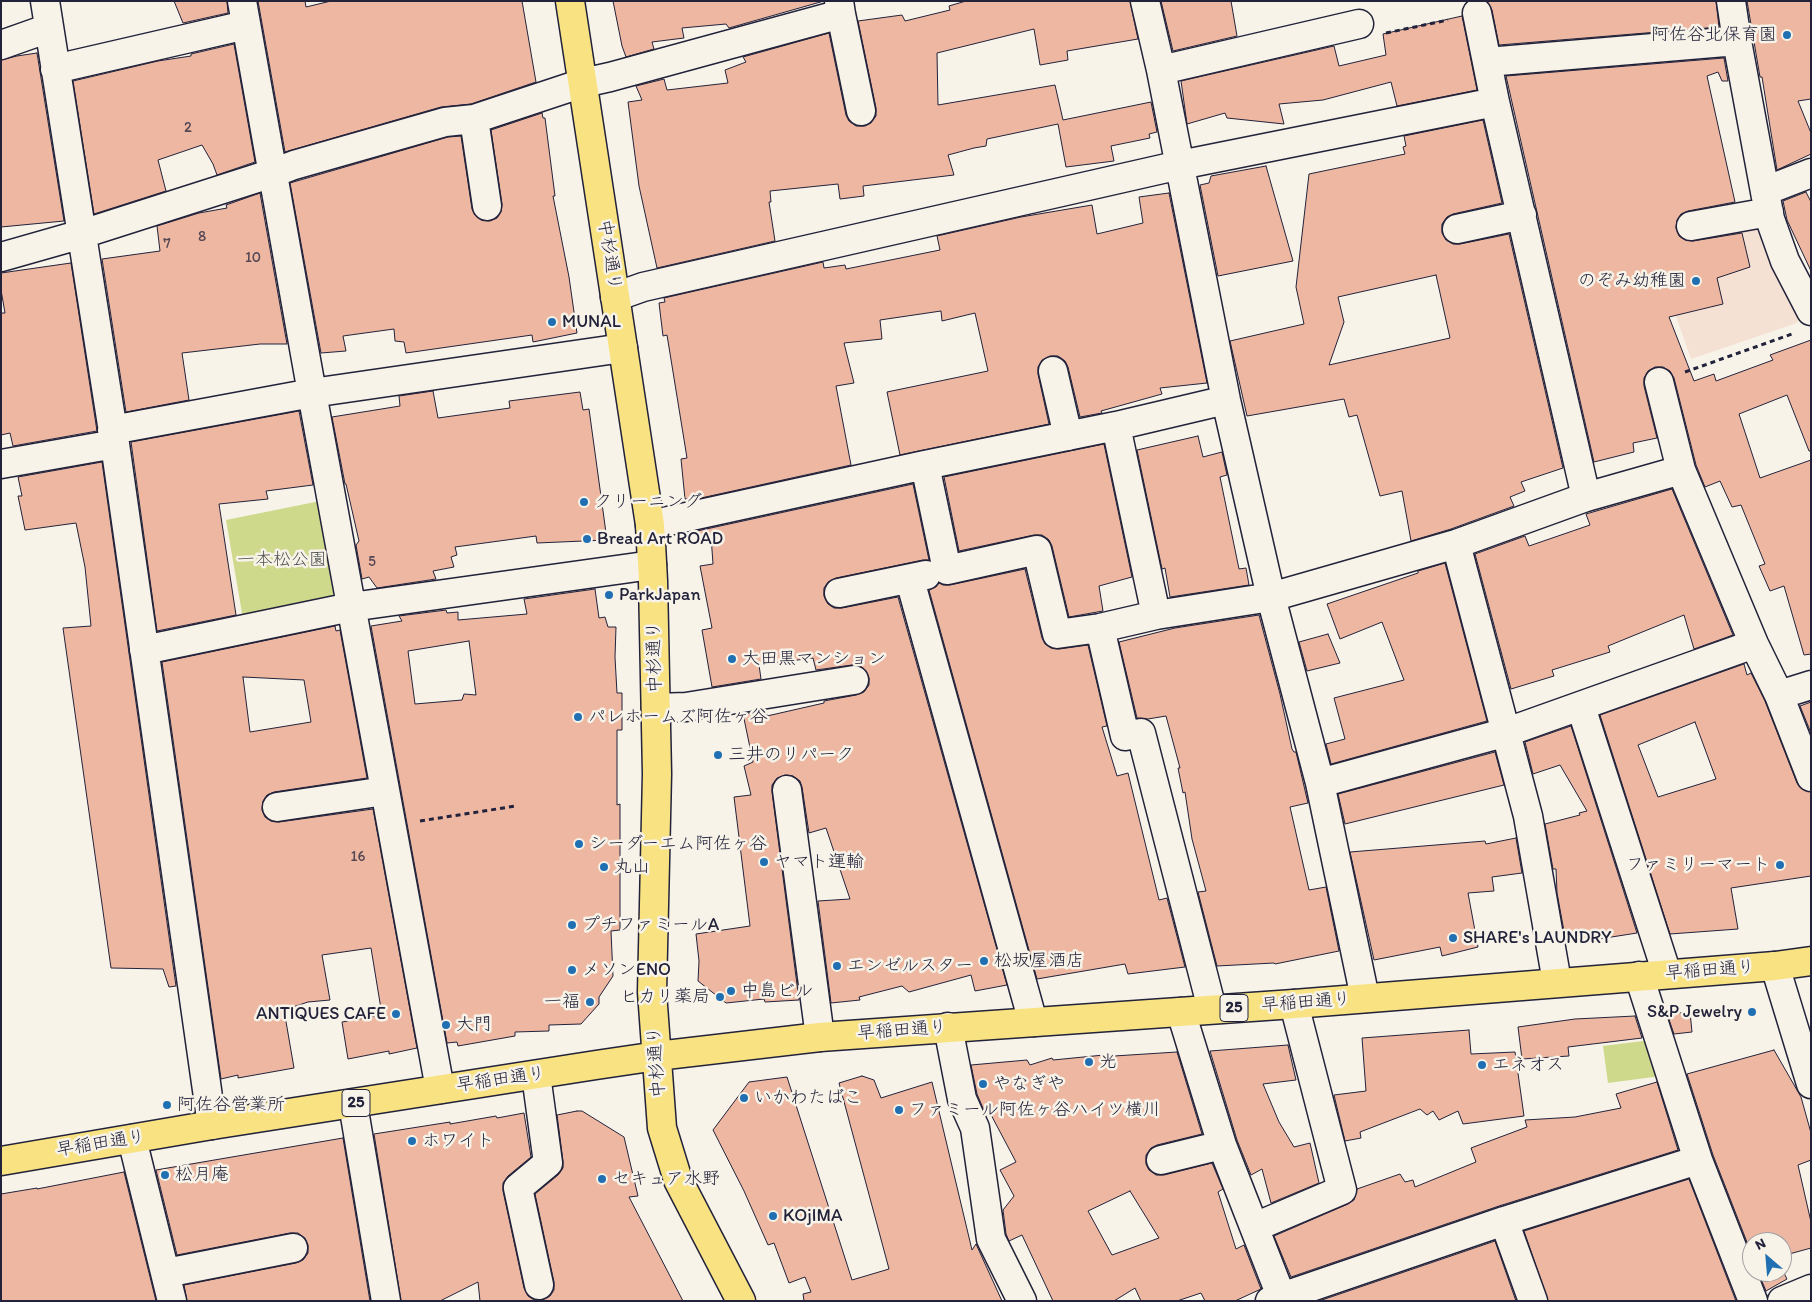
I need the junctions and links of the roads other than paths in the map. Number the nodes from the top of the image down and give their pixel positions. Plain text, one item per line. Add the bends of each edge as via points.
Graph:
1 (45, 1) edge
2 (570, 1) edge
3 (1145, 1) edge
4 (1732, 1) edge
5 (245, 8) edge
6 (840, 8) edge
7 (1477, 13) road end
8 (1359, 24) road end
9 (49, 28) junction
10 (1737, 41) junction
11 (1, 45) edge
12 (1487, 62) junction
13 (55, 69) junction
14 (1161, 70) junction
15 (583, 83) junction
16 (1495, 102) junction
17 (861, 111) dead end
18 (474, 119) junction
19 (1180, 165) junction
20 (273, 173) junction
21 (1811, 173) edge
22 (1767, 201) junction
23 (487, 206) dead end
24 (1522, 215) junction
25 (1691, 226) dead end
26 (1457, 229) dead end
27 (82, 234) junction
28 (1, 257) edge
29 (615, 297) junction
30 (1811, 311) edge
31 (623, 348) junction
32 (1054, 371) dead end
33 (1659, 382) road end
34 (312, 393) junction
35 (1226, 400) junction
36 (1116, 426) junction
37 (1068, 436) junction
38 (114, 437) junction
39 (1, 464) edge
40 (925, 465) junction
41 (1681, 470) junction
42 (1586, 497) junction
43 (650, 526) junction
44 (1456, 544) junction
45 (652, 565) junction
46 (947, 570) junction
47 (910, 580) junction
48 (839, 593) dead end
49 (1272, 597) junction
50 (351, 607) junction
51 (1156, 615) junction
52 (1100, 628) junction
53 (1754, 644) junction
54 (144, 650) junction
55 (854, 680) dead end
56 (1811, 685) edge
57 (1779, 695) junction
58 (1580, 707) junction
59 (656, 708) junction
60 (1507, 732) junction
61 (1811, 777) edge
62 (1320, 783) junction
63 (788, 790) dead end
64 (385, 791) junction
65 (277, 807) dead end
66 (1811, 961) edge
67 (1774, 966) junction
68 (1667, 974) junction
69 (1639, 976) junction
70 (1557, 982) junction
71 (1364, 998) junction
72 (1294, 1004) junction
73 (1212, 1009) junction
74 (1181, 1012) junction
75 (1034, 1022) junction
76 (948, 1027) junction
77 (820, 1037) junction
78 (657, 1056) junction
79 (536, 1075) junction
80 (1811, 1084) edge
81 (440, 1089) junction
82 (353, 1104) junction
83 (212, 1125) junction
84 (132, 1139) junction
85 (1222, 1145) junction
86 (1161, 1160) dead end
87 (1698, 1160) junction
88 (1, 1161) edge
89 (1504, 1220) junction
90 (1255, 1227) junction
91 (293, 1248) dead end
92 (166, 1273) junction
93 (539, 1285) dead end
94 (1811, 1290) edge
95 (1278, 1299) edge
96 (172, 1301) edge
97 (386, 1301) edge
98 (741, 1301) edge
99 (1022, 1301) edge
100 (1533, 1301) edge
101 (1753, 1301) edge
102 (1782, 1301) edge

1 - 9 street
2 - 15 main road, 中杉通り
3 - 14 street
4 - 10 street
5 - 13 street
5 - 20 street
6 - 15 street via 610,78
6 - 17 street
7 - 12 street
8 - 14 street
9 - 11 street
9 - 13 street
10 - 12 street
10 - 22 street
12 - 16 street
13 - 27 street
14 - 19 street
15 - 18 street
15 - 29 main road, 中杉通り
16 - 19 street
16 - 24 street
18 - 20 street via 445,122
18 - 23 street
19 - 29 street via 642,287
19 - 35 street
20 - 27 street
20 - 34 street
21 - 22 street
22 - 25 street
22 - 30 street via 1785,261
24 - 26 street
24 - 42 street
27 - 28 street
27 - 38 street
29 - 31 main road, 中杉通り
31 - 34 street
31 - 43 main road, 中杉通り
32 - 37 street
33 - 41 street
34 - 38 street
34 - 50 street
35 - 36 street
35 - 49 street
36 - 37 street
36 - 51 street
37 - 40 street
38 - 39 street
38 - 54 street
40 - 43 street
40 - 46 street
41 - 42 street
41 - 53 street
42 - 44 street
43 - 45 main road, 中杉通り
44 - 49 street
44 - 60 street
45 - 50 street
45 - 59 main road, 中杉通り
46 - 47 street
46 - 52 street via 1037,550 1057,634
47 - 48 street
47 - 75 street
49 - 51 street
49 - 62 street
50 - 54 street
50 - 64 street
51 - 52 street
52 - 73 street via 1125,736 1141,733
53 - 57 street
53 - 58 street
54 - 83 street
55 - 59 street via 686,707
56 - 57 street
57 - 61 street
58 - 60 street
58 - 68 street
59 - 78 main road, 中杉通り via 652,992
60 - 62 street
60 - 70 street via 1528,816
62 - 71 street
63 - 77 street
64 - 65 street
64 - 81 street
66 - 67 main road, 早稲田通り / 25
67 - 68 main road, 早稲田通り / 25
67 - 80 street
68 - 69 main road, 早稲田通り / 25
69 - 70 main road, 早稲田通り / 25
69 - 87 street
70 - 71 main road, 早稲田通り / 25
71 - 72 main road, 早稲田通り / 25
72 - 73 main road, 早稲田通り / 25
72 - 90 street via 1342,1190
73 - 74 main road, 早稲田通り / 25
74 - 75 main road, 早稲田通り / 25
74 - 85 street
75 - 76 main road, 早稲田通り / 25
76 - 77 main road, 早稲田通り / 25
76 - 99 street via 962,1099 975,1128 991,1240
77 - 78 main road, 早稲田通り / 25
78 - 79 main road, 早稲田通り / 25
78 - 98 main road, 中杉通り via 662,1128 678,1180
79 - 81 main road, 早稲田通り / 25
79 - 93 street via 548,1163 518,1188
81 - 82 main road, 早稲田通り / 25
82 - 83 main road, 早稲田通り / 25
82 - 97 street
83 - 84 main road, 早稲田通り / 25
84 - 88 main road, 早稲田通り / 25
84 - 92 street
85 - 86 street
85 - 90 street
87 - 89 street
87 - 101 street
89 - 95 street
89 - 100 street
90 - 95 street
91 - 92 street
92 - 96 street
94 - 102 street

